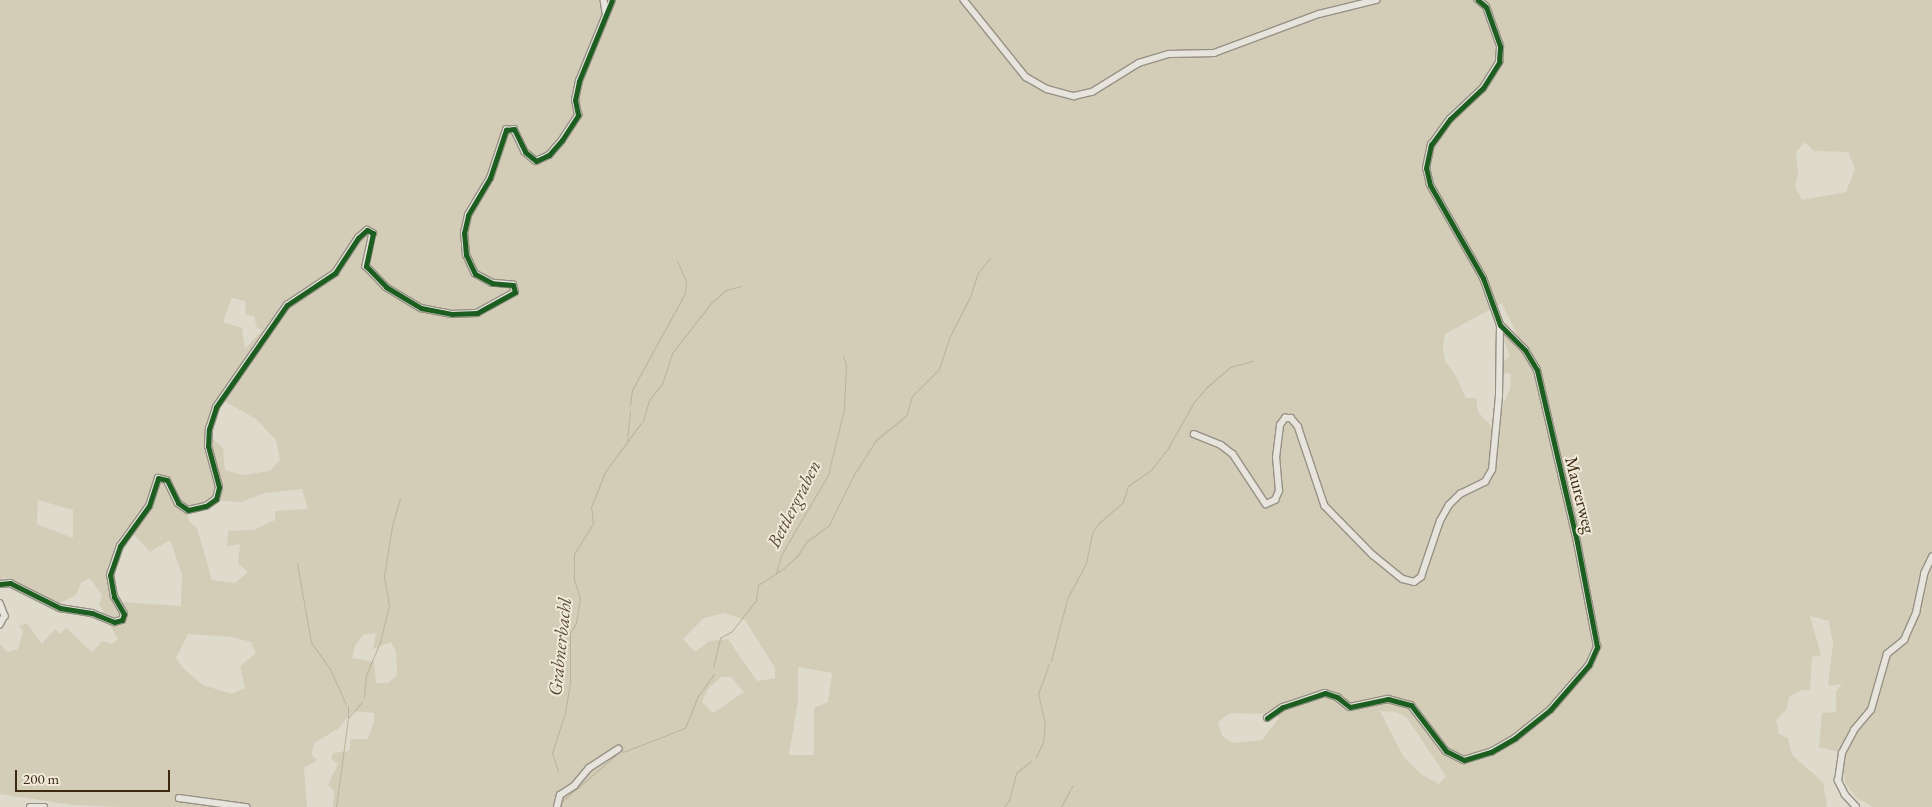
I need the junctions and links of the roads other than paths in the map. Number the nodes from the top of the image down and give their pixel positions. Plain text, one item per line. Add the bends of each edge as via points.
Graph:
1 (604, 0) edge
2 (612, 0) edge
3 (964, 0) edge
4 (1376, 0) edge
5 (1478, 0) edge
6 (606, 12) junction
7 (1500, 325) junction
8 (1194, 434) dead end
9 (1932, 557) edge
10 (0, 584) edge
11 (0, 603) edge
12 (0, 625) edge
13 (1267, 718) dead end
14 (618, 749) dead end
15 (179, 798) dead end
16 (30, 807) edge
17 (44, 807) edge
18 (246, 807) edge
19 (557, 807) edge
20 (1856, 807) edge

1 - 6 street
2 - 6 street
3 - 4 street via 1026,77 1047,89 1074,96 1092,92 1139,63 1169,54 1214,53 1319,14
5 - 7 street, Maurerweg via 1486,7 1500,46 1499,62 1483,88 1450,119 1431,145 1426,168 1430,185 1483,278
6 - 10 street via 577,88 578,115 562,140 549,155 536,161 525,152 514,129 506,130 490,178 468,215 464,233 471,268 486,282 513,285 516,288 514,293 477,313 451,314 421,308 386,287 366,266 373,236 368,230 358,238 335,273 296,297 282,311 216,407 208,429 208,446 219,488 216,499 206,506 188,510 178,503 167,480 158,478 149,506 120,546 110,575 114,598 124,614 122,620 114,622 60,608 10,583
7 - 8 street via 1499,396 1492,470 1485,482 1460,494 1449,505 1420,577 1414,582 1403,579 1373,555 1325,506 1298,426 1291,418 1285,418 1280,425 1276,458 1279,491 1275,500 1266,504 1233,454 1221,445
7 - 13 street, Maurerweg via 1526,350 1537,370 1577,542 1597,647 1589,665 1550,710 1515,738 1491,752 1464,760 1446,751 1411,705 1388,699 1350,706 1325,693 1284,706
9 - 20 street via 1924,574 1916,613 1904,640 1887,654 1871,710 1854,730 1842,753 1838,780 1844,795
11 - 12 street via 4,616
14 - 19 street via 589,768 574,786 560,795
15 - 18 street
16 - 17 street

